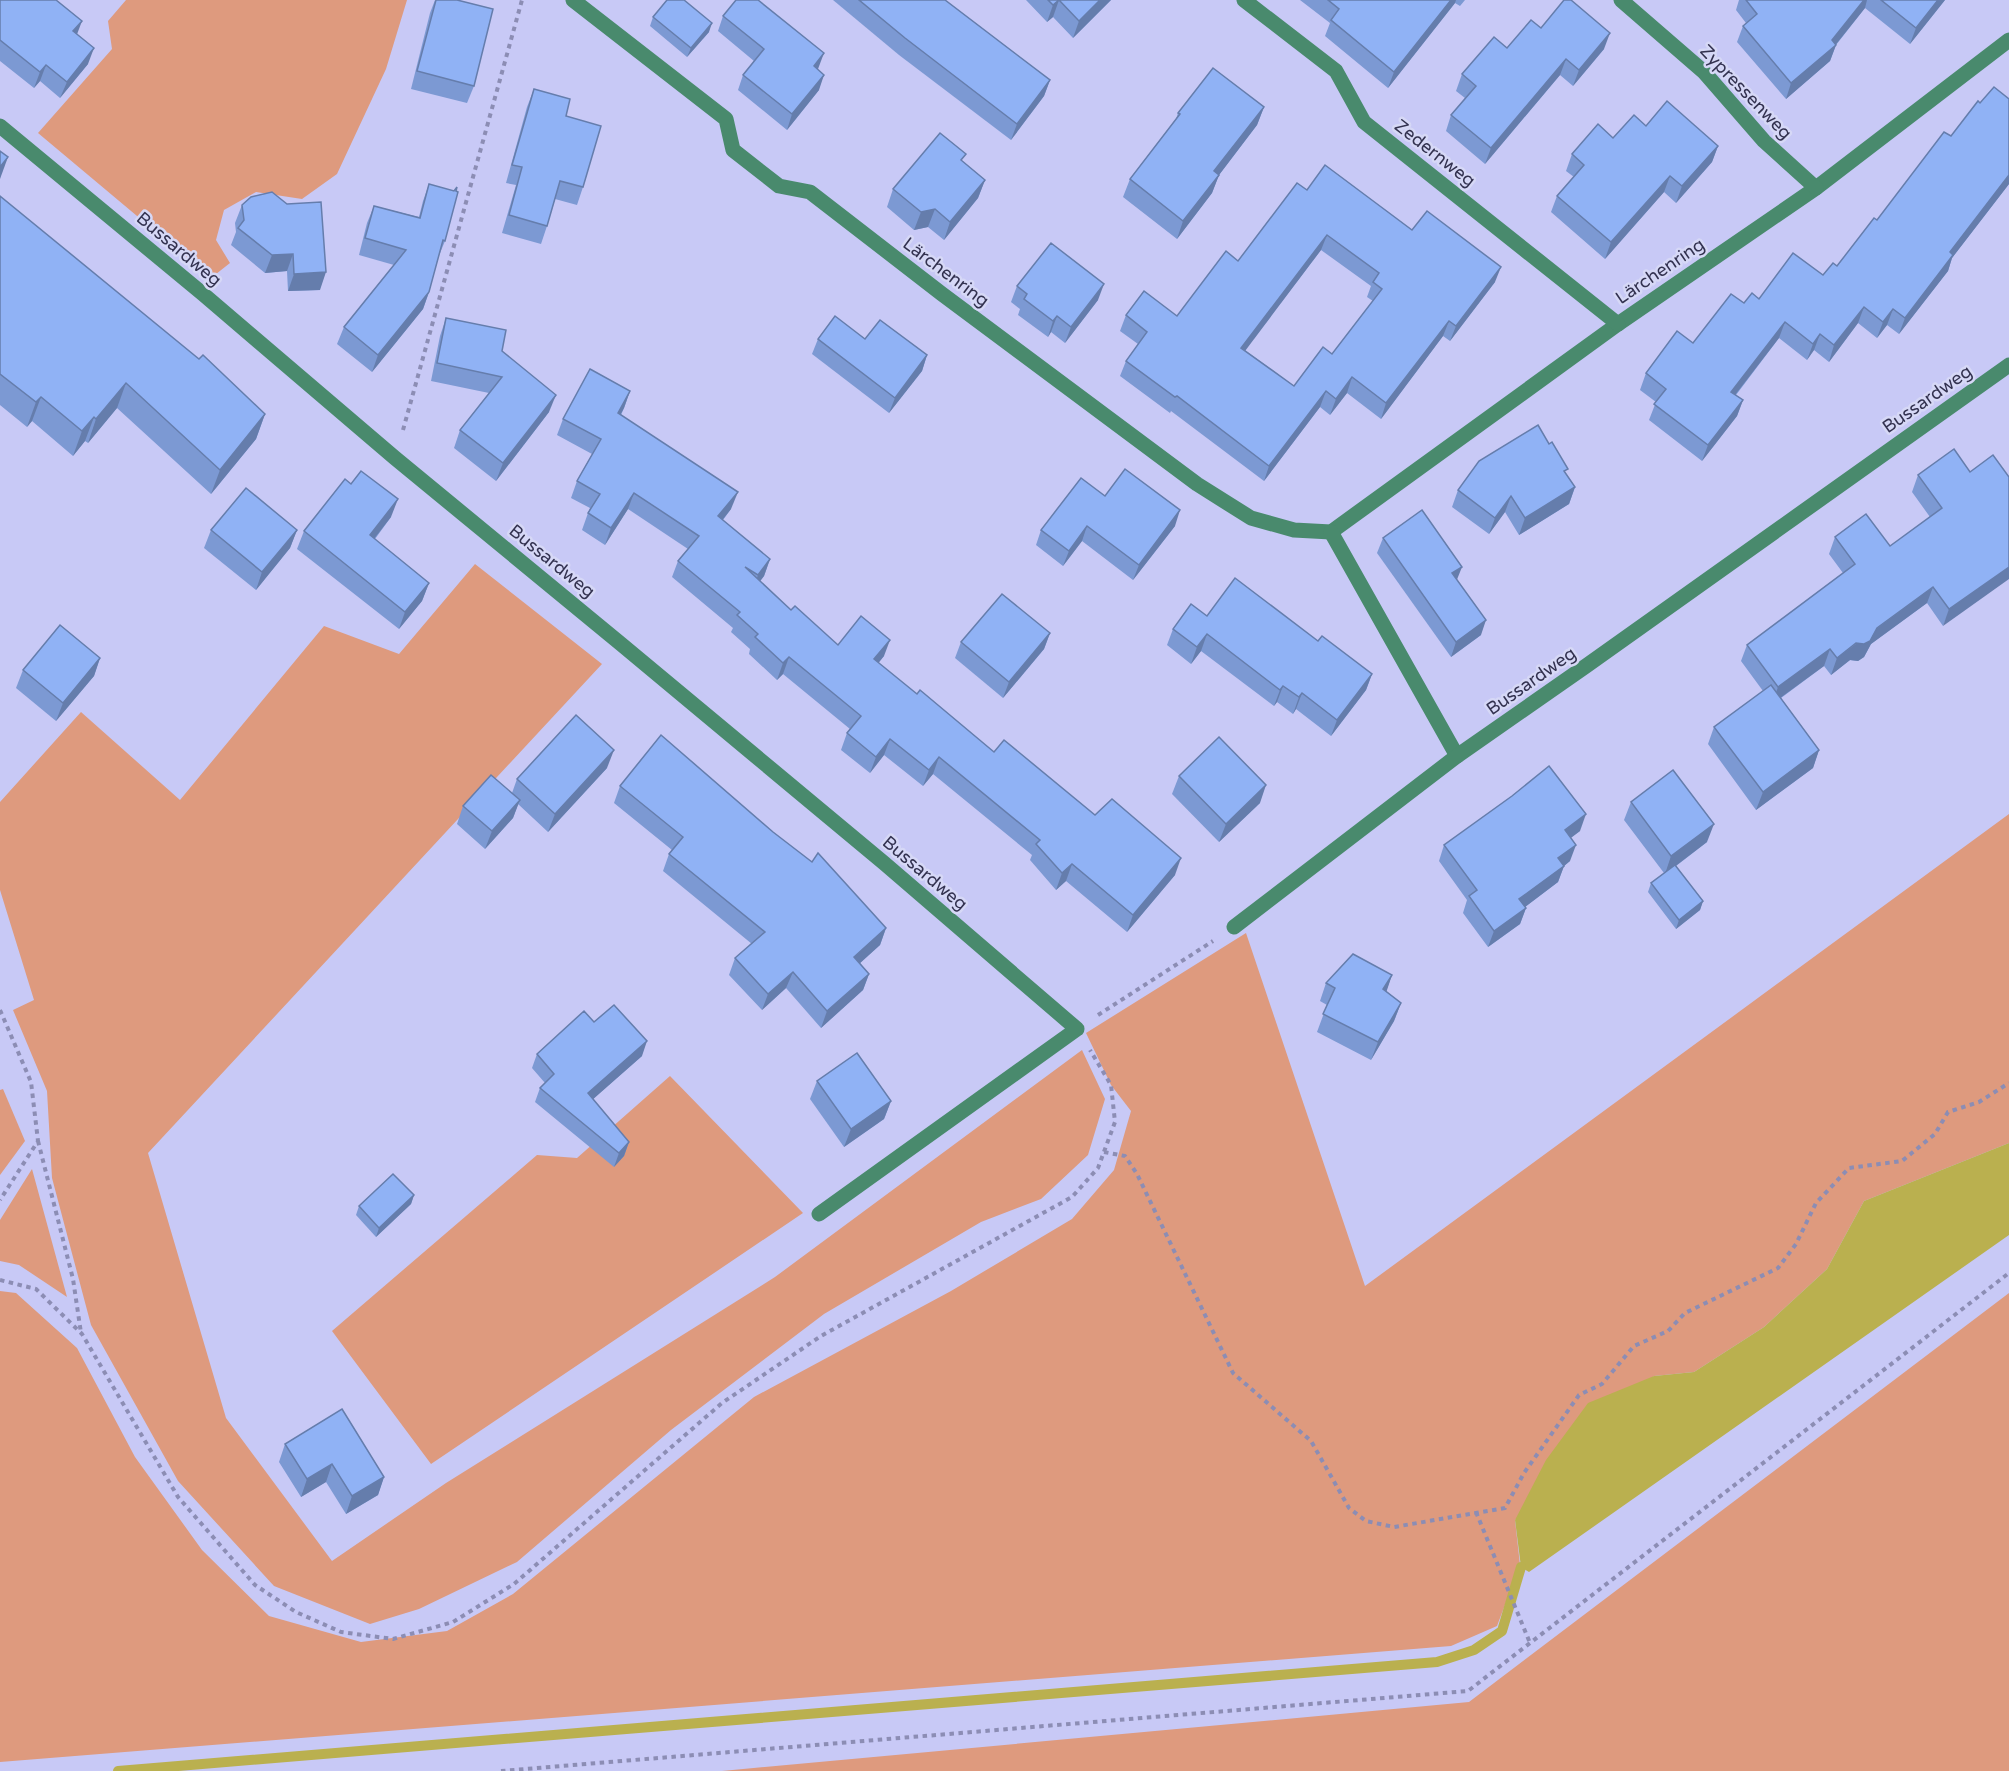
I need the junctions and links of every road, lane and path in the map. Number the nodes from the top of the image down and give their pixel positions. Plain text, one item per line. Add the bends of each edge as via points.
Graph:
1 (522, 0) edge
2 (573, 0) edge
3 (1244, 0) edge
4 (1621, 0) edge
5 (2009, 40) edge
6 (0, 126) edge
7 (1816, 188) junction
8 (1618, 324) junction
9 (2009, 365) edge
10 (395, 458) junction
11 (1331, 531) junction
12 (1457, 756) junction
13 (1234, 927) joint
14 (0, 1010) edge
15 (1077, 1029) junction
16 (2009, 1083) edge
17 (38, 1141) junction
18 (1104, 1152) junction
19 (0, 1200) edge
20 (819, 1214) dead end
21 (2009, 1273) edge
22 (0, 1280) edge
23 (82, 1334) junction
24 (1476, 1512) junction
25 (1530, 1643) junction
26 (501, 1771) edge

1 - 10 path
2 - 11 street, Lärchenring via 726,119 733,150 779,186 810,192 1197,484 1251,518 1294,530
3 - 8 street, Zedernweg via 1336,71 1364,122
4 - 7 street, Zypressenweg via 1704,72 1764,141
5 - 7 street, Lärchenring
6 - 10 street, Bussardweg
7 - 8 street, Lärchenring
8 - 11 street, Lärchenring
9 - 12 street, Bussardweg
10 - 15 street, Bussardweg via 667,681
11 - 12 street
12 - 13 street, Bussardweg
13 - 15 path
14 - 17 path via 31,1082
15 - 18 path via 1111,1085 1115,1122
15 - 20 street
16 - 24 path via 1979,1102 1948,1112 1935,1134 1902,1161 1849,1168 1816,1203 1796,1244 1778,1268 1685,1313 1668,1330 1634,1346 1602,1384 1579,1395 1524,1473 1505,1508
17 - 19 path
17 - 23 path via 73,1279
18 - 23 path via 1098,1168 1071,1197 821,1336 722,1403 514,1584 453,1623 393,1639 340,1632 296,1612 255,1585 178,1497
18 - 24 path via 1125,1156 1137,1174 1233,1373 1311,1441 1349,1508 1366,1521 1394,1527
21 - 25 path
22 - 23 path via 36,1289
24 - 25 path
25 - 26 path via 1468,1691

